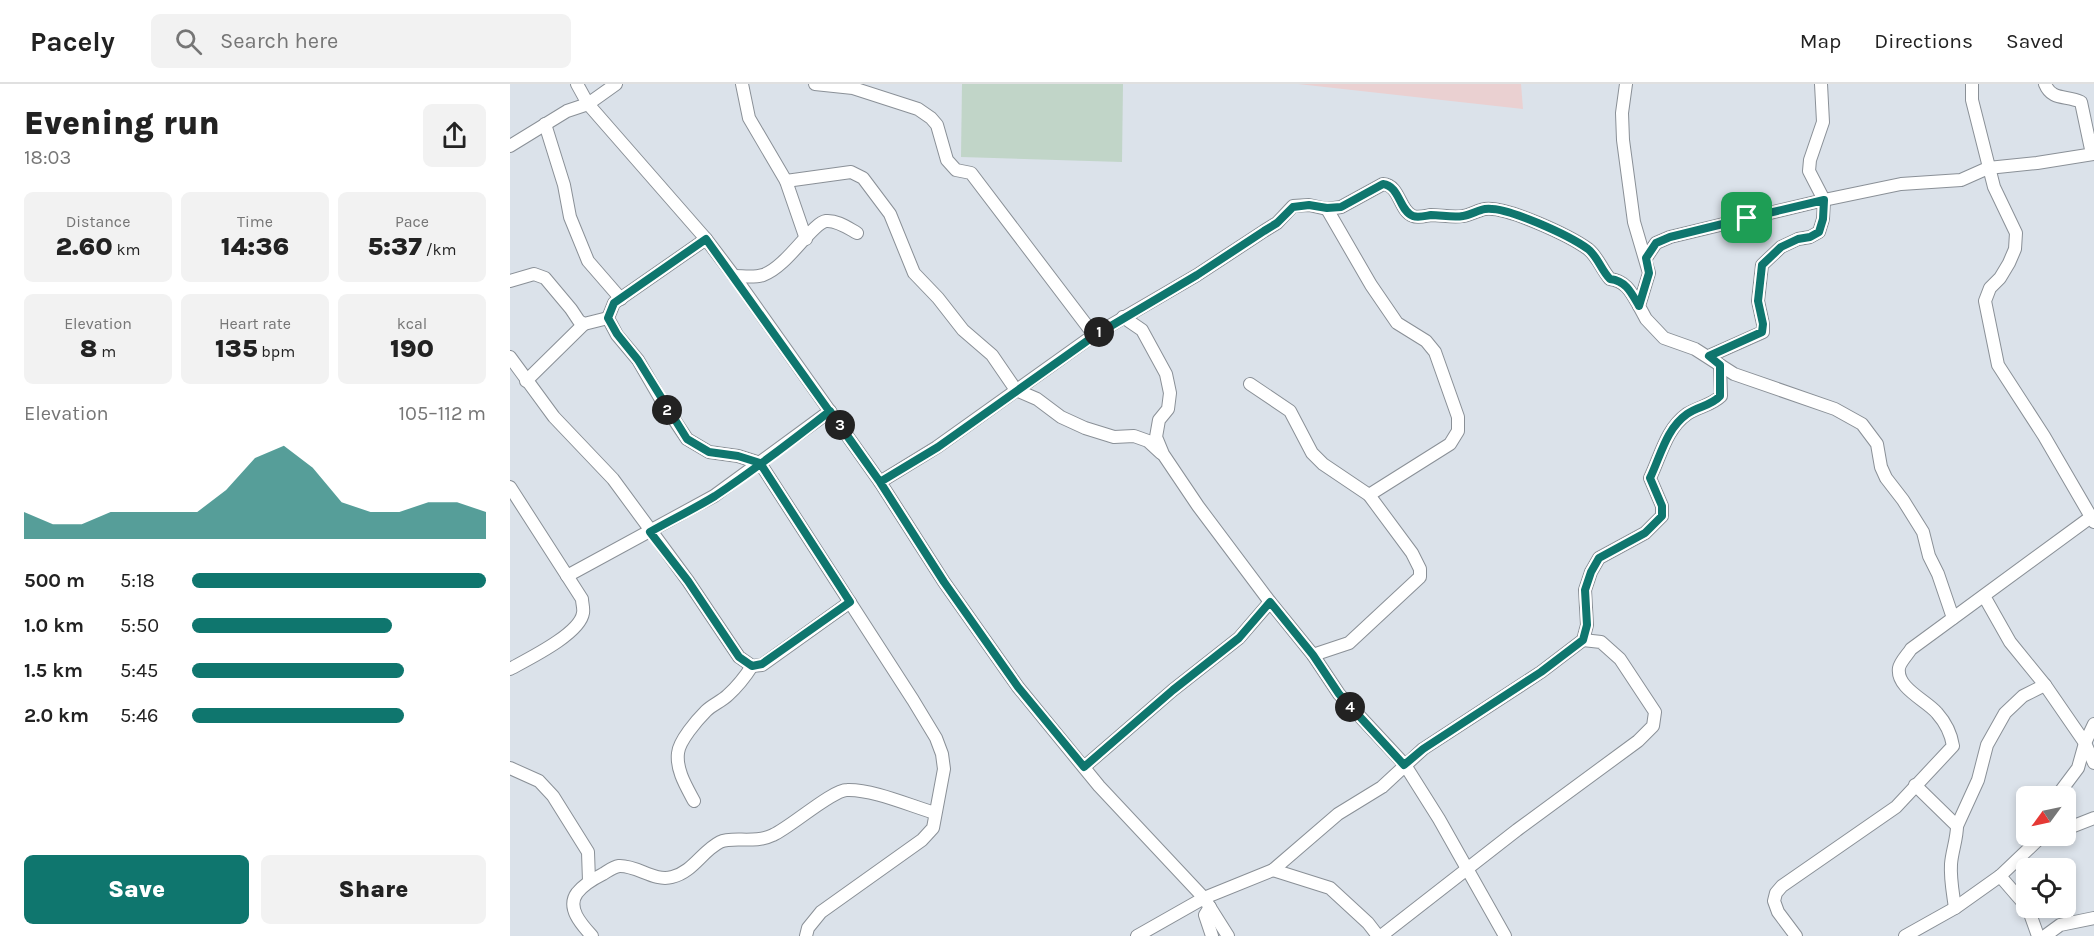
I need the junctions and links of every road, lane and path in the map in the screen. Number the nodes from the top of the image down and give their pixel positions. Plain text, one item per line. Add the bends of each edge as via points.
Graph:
1 (577, 84) edge
2 (616, 84) edge
3 (742, 84) edge
4 (815, 84) edge
5 (1627, 84) edge
6 (1821, 84) edge
7 (1972, 84) edge
8 (2045, 84) edge
9 (588, 104) junction
10 (545, 124) junction
11 (510, 146) edge
12 (2093, 154) edge
13 (1988, 168) junction
14 (786, 181) junction
15 (1824, 200) junction
16 (1327, 208) junction
17 (857, 233) dead end
18 (706, 239) junction
19 (806, 239) junction
20 (1646, 258) junction
21 (734, 276) junction
22 (510, 281) edge
23 (621, 299) junction
24 (1639, 306) junction
25 (1123, 317) junction
26 (608, 318) junction
27 (584, 324) junction
28 (1094, 336) junction
29 (1709, 356) junction
30 (510, 357) edge
31 (1720, 365) junction
32 (526, 381) junction
33 (1250, 384) dead end
34 (1016, 390) junction
35 (830, 411) junction
36 (1163, 454) junction
37 (760, 463) junction
38 (880, 482) junction
39 (510, 487) edge
40 (1369, 495) junction
41 (2092, 519) edge
42 (650, 532) junction
43 (567, 576) junction
44 (1984, 596) junction
45 (850, 602) junction
46 (1270, 602) junction
47 (1953, 618) junction
48 (1583, 640) junction
49 (1313, 655) junction
50 (752, 666) junction
51 (510, 669) edge
52 (2045, 685) junction
53 (2094, 724) edge
54 (2085, 743) junction
55 (2094, 764) edge
56 (1404, 765) junction
57 (1084, 767) junction
58 (510, 768) edge
59 (1915, 785) junction
60 (2064, 786) edge
61 (694, 801) dead end
62 (935, 813) junction
63 (2094, 818) edge
64 (2076, 825) edge
65 (1957, 826) junction
66 (2032, 846) edge
67 (1273, 870) junction
68 (1468, 870) junction
69 (2000, 876) junction
70 (589, 881) junction
71 (2016, 894) edge
72 (1207, 903) junction
73 (1955, 908) junction
74 (2031, 918) edge
75 (2094, 918) edge
76 (1910, 935) edge
77 (592, 936) edge
78 (806, 936) edge
79 (1137, 936) edge
80 (1212, 936) edge
81 (1228, 936) edge
82 (1380, 936) edge
83 (1506, 936) edge
84 (1796, 936) edge
85 (2038, 936) edge
86 (2045, 936) edge

1 - 9 street
2 - 9 street
3 - 14 street via 749,118
4 - 28 street via 853,88 918,109 931,118 937,125 947,160 956,170 971,172
5 - 20 street via 1623,140 1634,222
6 - 15 street via 1822,122 1809,171
7 - 13 street
8 - 12 street via 2054,96 2081,102
9 - 10 street
9 - 18 street
10 - 11 street
10 - 23 street via 570,218 588,261
12 - 13 street
13 - 15 street via 1961,180 1900,184
13 - 41 street via 1999,202 2016,233 2009,264 1985,301 1998,365
14 - 19 street
14 - 34 street via 844,172 863,178 890,214 914,273 963,330 992,355
15 - 20 street via 1670,237 1656,243
15 - 29 street via 1819,232 1781,247 1762,265 1758,301 1762,332
16 - 24 street via 1341,207 1387,184 1415,218 1463,216 1488,208 1514,214 1588,250 1610,279 1629,288
16 - 25 street via 1293,207 1277,223 1197,275
16 - 40 street via 1397,323 1426,341 1435,352 1458,417 1458,431 1450,444
17 - 19 street via 837,222 825,221
18 - 21 street
18 - 23 street
19 - 21 street via 772,271 760,276
20 - 24 street via 1649,273
21 - 35 street
22 - 27 street via 534,274 545,278
23 - 26 street via 614,303
24 - 29 street via 1664,338
25 - 28 street
25 - 36 street via 1142,330 1166,374 1168,408 1159,420 1156,437
26 - 27 street
26 - 37 street via 687,439 709,452
27 - 32 street
28 - 34 street
29 - 31 street
30 - 32 street
31 - 47 street via 1743,378 1834,409 1862,424 1877,444 1886,478 1923,532
31 - 48 street via 1720,396 1691,411 1672,428 1650,478 1662,506 1662,516 1645,533 1599,558 1591,572 1585,590 1587,625
32 - 42 street via 613,479
33 - 40 street via 1290,411 1312,453 1323,464
34 - 36 street via 1085,428 1114,437 1134,436 1149,441
34 - 38 street via 938,447
35 - 37 street
35 - 38 street
36 - 46 street
37 - 42 street via 714,496
37 - 45 street
38 - 57 street via 1018,687
39 - 43 street
40 - 49 street via 1412,553 1420,577 1349,643
41 - 44 street
42 - 43 street
42 - 50 street via 739,657
43 - 51 street via 582,599 583,613 578,626
44 - 47 street
44 - 52 street via 2010,642
45 - 50 street via 762,664
45 - 62 street via 936,738 944,769
46 - 49 street
46 - 57 street via 1239,638
47 - 59 street via 1911,648 1899,667 1900,677 1908,688 1936,712 1952,735 1953,746
48 - 56 street
48 - 68 street via 1601,642 1620,659 1655,712 1653,726
49 - 56 street via 1339,694
50 - 61 street via 727,697 706,711 679,747 681,775
52 - 54 street
52 - 65 street via 2023,696 2006,712 1987,745 1978,780
53 - 54 street
54 - 55 street
54 - 60 street via 2078,768
56 - 67 street via 1382,787 1338,813
56 - 68 street
57 - 72 street
58 - 70 street via 539,781 553,796 588,852
59 - 65 street
59 - 84 street via 1896,807 1811,864 1776,893 1778,912
62 - 70 street via 845,789 773,836 756,841 722,841 672,878 617,866
62 - 78 street via 933,828 922,840 821,912
63 - 64 street
65 - 73 street via 1951,862
66 - 69 street
67 - 72 street
67 - 82 street via 1330,888
68 - 82 street
68 - 83 street
69 - 71 street
69 - 73 street
70 - 77 street via 576,894 573,904 576,917
72 - 79 street
72 - 80 street via 1205,915
72 - 81 street
73 - 76 street
74 - 85 street
75 - 86 street via 2060,925

